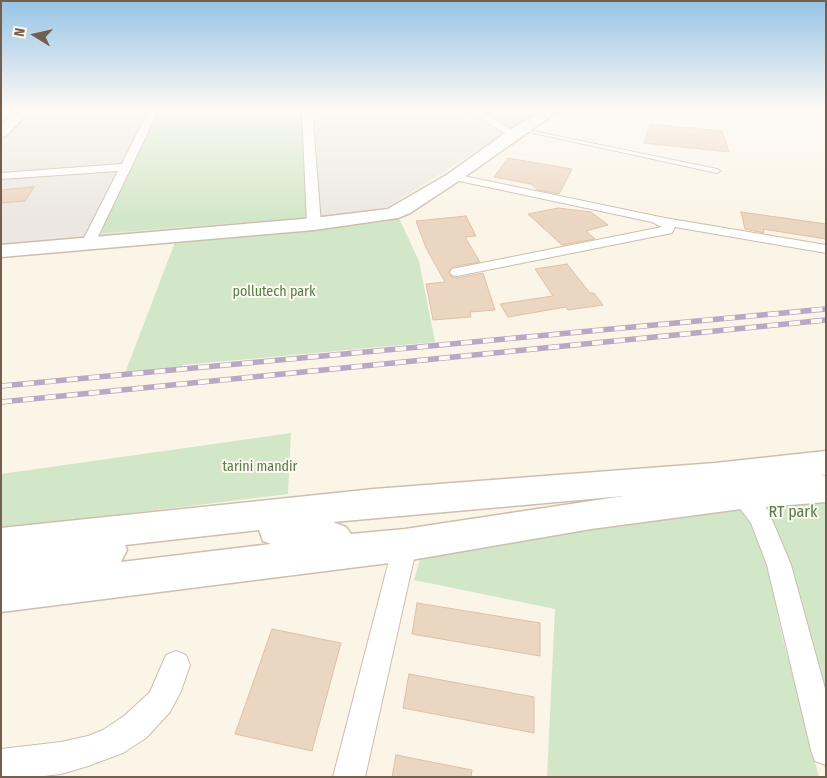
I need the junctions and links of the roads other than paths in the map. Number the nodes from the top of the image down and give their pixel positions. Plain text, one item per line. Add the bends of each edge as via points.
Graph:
1 (136, 145) edge
2 (309, 145) edge
3 (498, 145) edge
4 (585, 145) edge
5 (126, 166) junction
6 (717, 171) dead end
7 (1, 176) edge
8 (454, 177) junction
9 (666, 222) junction
10 (314, 224) junction
11 (88, 244) junction
12 (826, 249) edge
13 (1, 251) edge
14 (457, 272) dead end
15 (826, 463) edge
16 (826, 489) edge
17 (740, 495) junction
18 (343, 506) junction
19 (298, 527) junction
20 (1, 544) edge
21 (404, 545) junction
22 (344, 551) junction
23 (1, 564) edge
24 (1, 594) edge
25 (176, 665) dead end
26 (826, 750) edge
27 (1, 765) edge
28 (350, 777) edge

1 - 5 street
2 - 10 street
3 - 8 street
4 - 6 lane
5 - 7 street
5 - 11 street
8 - 9 street
8 - 10 street via 392,214
9 - 12 street
9 - 14 street via 670,228 652,233
10 - 11 street
11 - 13 street
15 - 18 street via 715,476
16 - 17 street
17 - 21 street
17 - 26 street via 760,517 779,565
18 - 19 street
18 - 20 street
19 - 22 street via 326,533
19 - 23 street
21 - 22 street
21 - 28 street
22 - 24 street
25 - 27 street via 160,702 135,727 112,742 61,758

